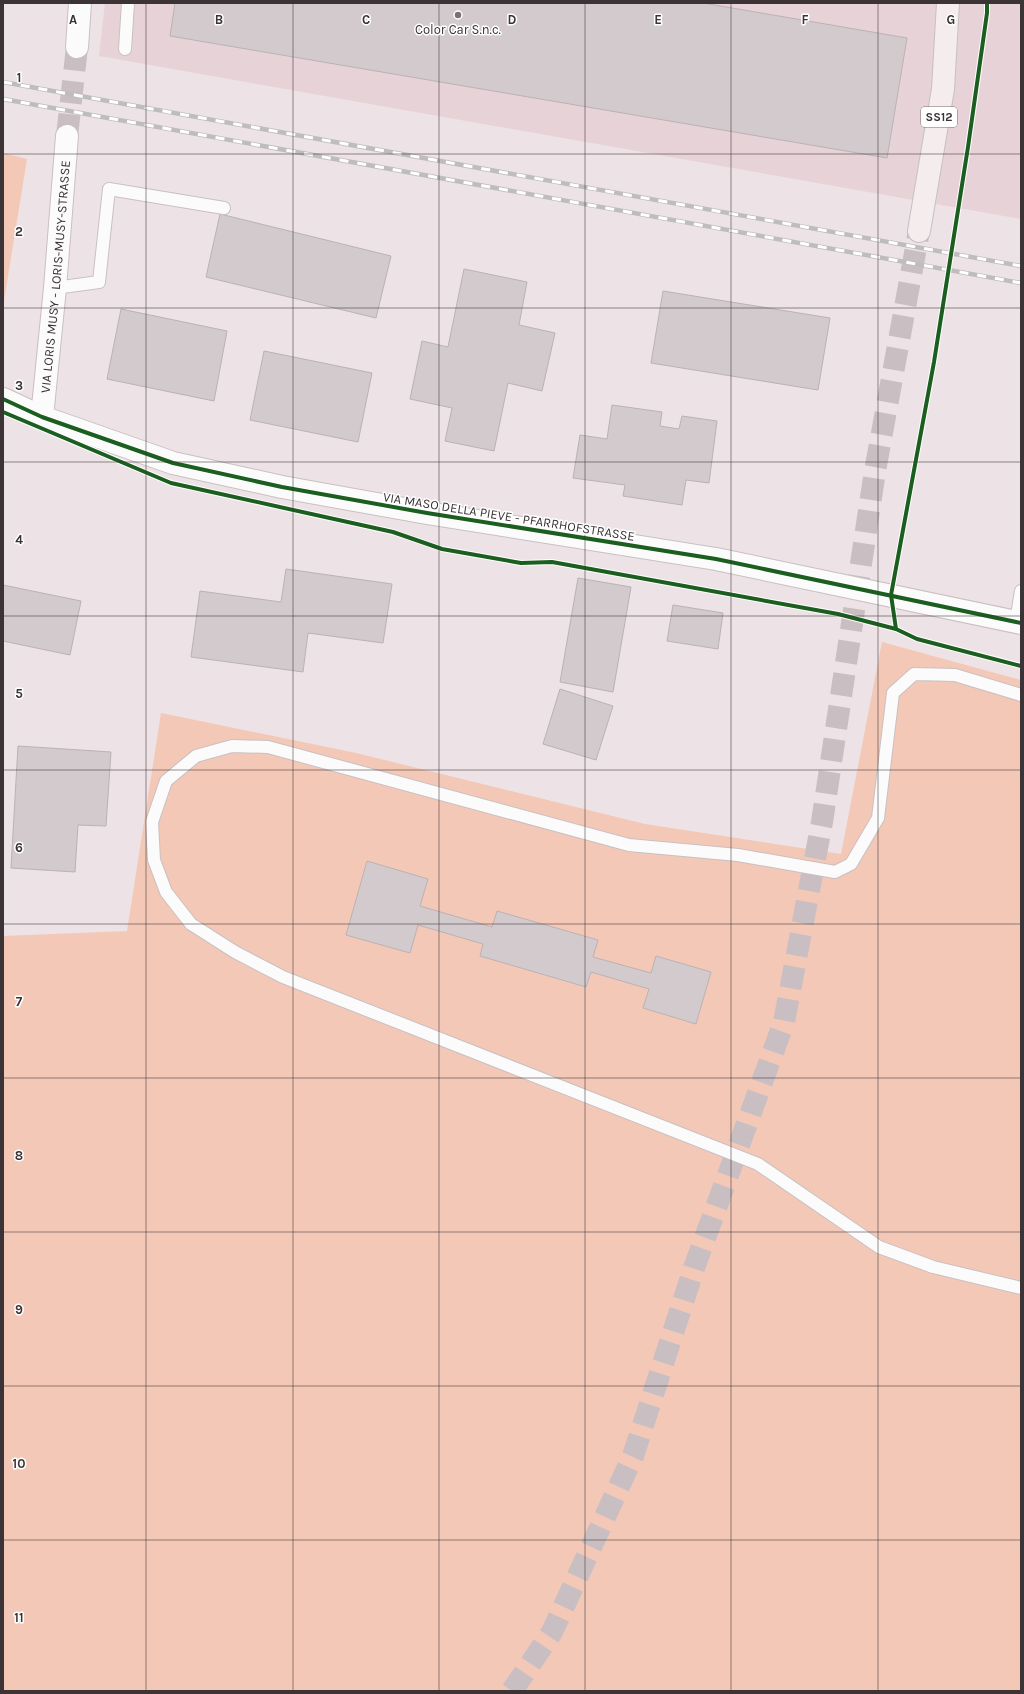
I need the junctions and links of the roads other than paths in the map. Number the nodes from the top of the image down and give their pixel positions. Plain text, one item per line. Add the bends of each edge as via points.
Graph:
1 (80, 3) edge
2 (128, 3) edge
3 (948, 3) edge
4 (77, 47) tunnel mouth
5 (125, 49) dead end
6 (67, 136) tunnel mouth
7 (224, 208) dead end
8 (919, 231) tunnel mouth
9 (55, 288) junction
10 (3, 399) edge
11 (42, 417) junction
12 (1021, 591) edge
13 (1018, 622) edge
14 (1021, 695) edge
15 (1021, 1288) edge

1 - 4 street
2 - 5 lane
3 - 8 main road, SS12 via 944,89
6 - 9 street, VIA LORIS MUSY - LORIS-MUSY-STRASSE
7 - 9 lane via 109,189 99,282
9 - 11 street, VIA LORIS MUSY - LORIS-MUSY-STRASSE
10 - 11 street, VIA MASO DELLA PIEVE - PFARRHOFSTRASSE
11 - 13 street, VIA MASO DELLA PIEVE - PFARRHOFSTRASSE via 173,463 282,488 427,514 716,559
12 - 13 lane
14 - 15 lane via 955,675 921,674 914,674 893,693 878,818 851,864 836,872 738,855 629,844 268,747 232,746 196,756 166,781 152,822 154,860 166,892 191,924 235,952 283,977 758,1164 880,1247 933,1267

